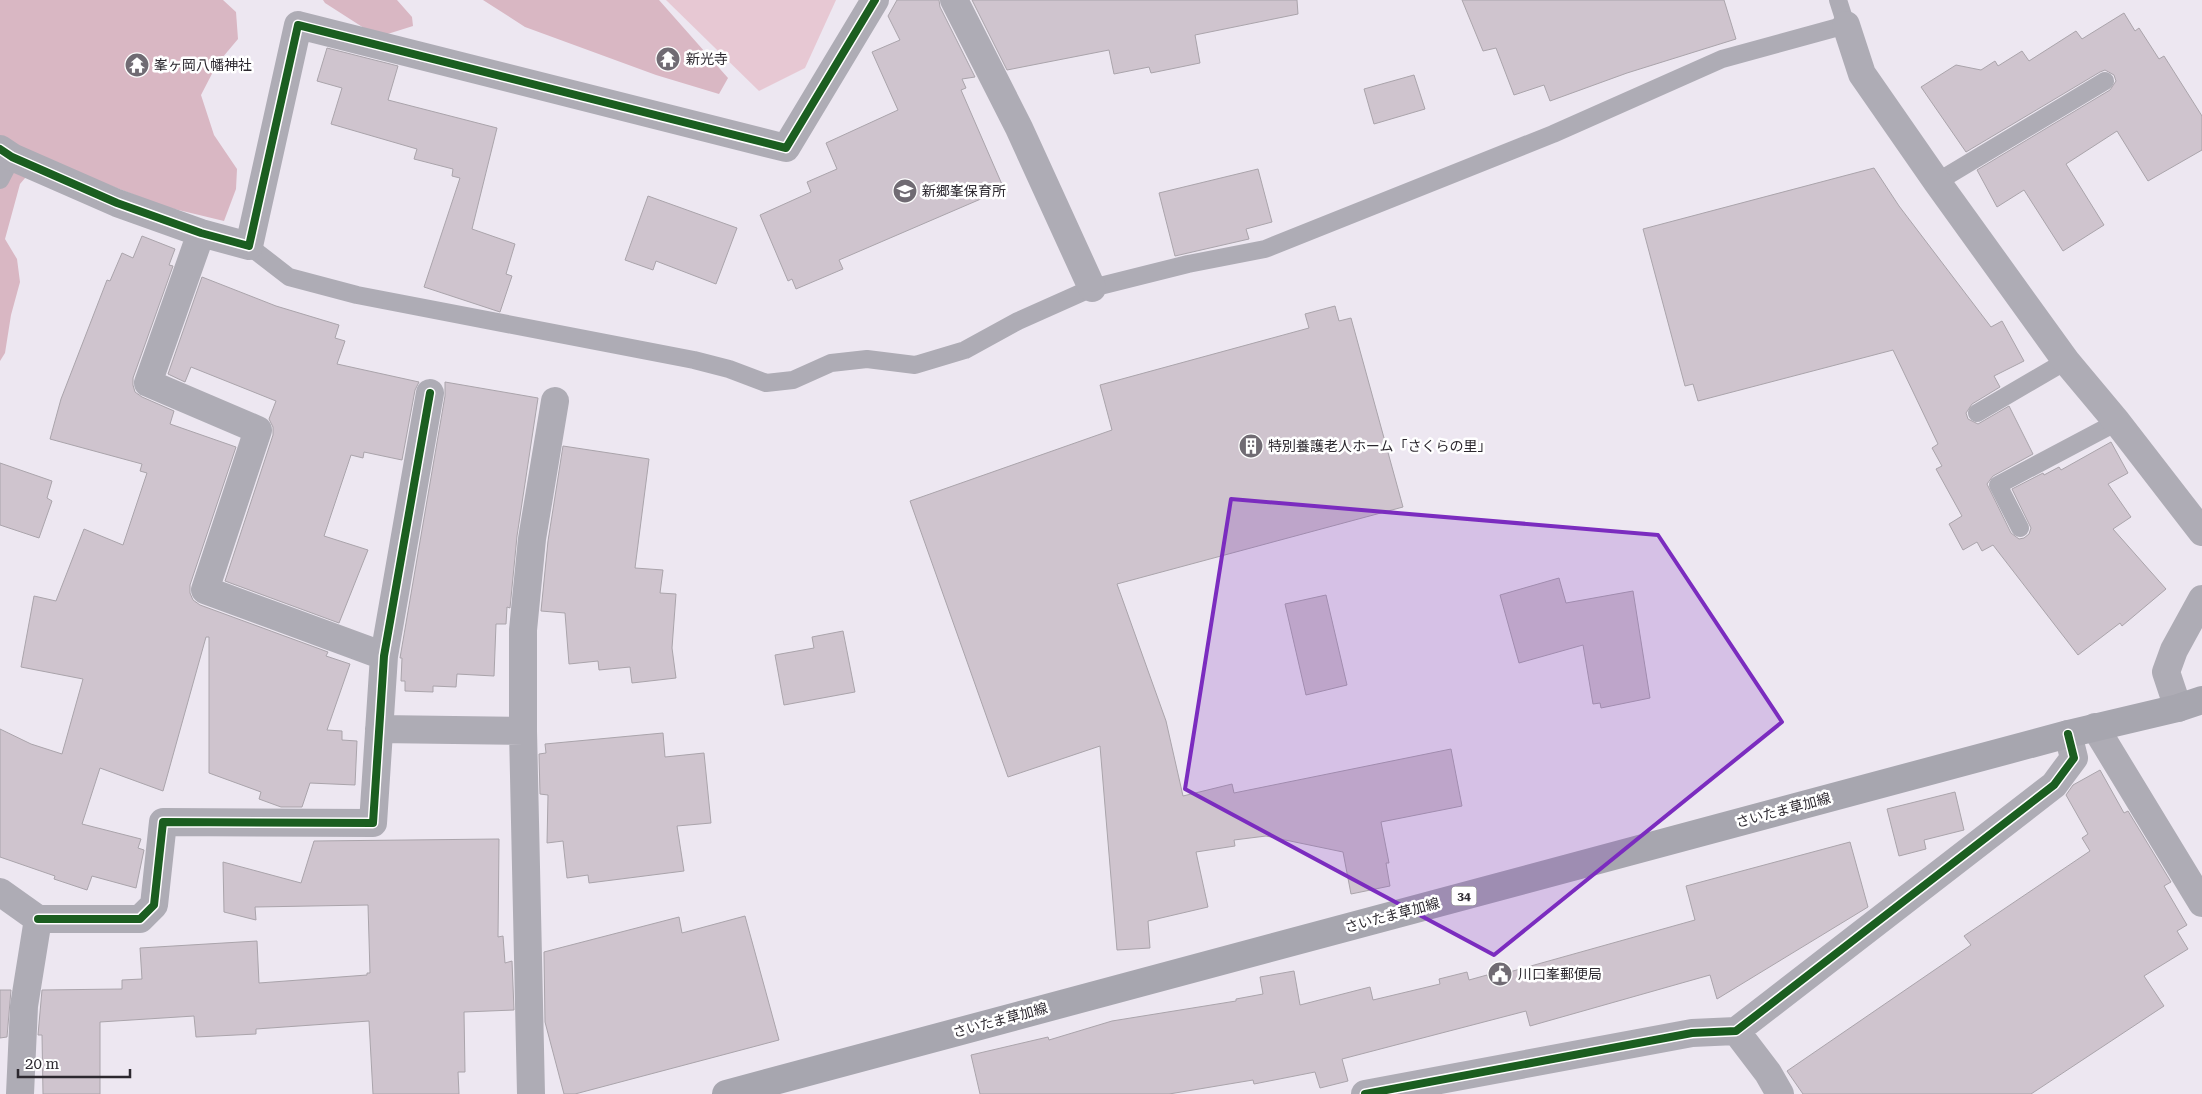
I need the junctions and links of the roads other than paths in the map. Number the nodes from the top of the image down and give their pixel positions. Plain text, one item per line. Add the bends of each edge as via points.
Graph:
1 (875, 0) edge
2 (954, 0) edge
3 (1842, 12) edge
4 (2106, 81) dead end
5 (6, 153) edge
6 (0, 180) edge
7 (1937, 182) junction
8 (201, 233) junction
9 (249, 246) junction
10 (1092, 288) junction
11 (2066, 361) junction
12 (430, 393) dead end
13 (555, 401) dead end
14 (1977, 413) dead end
15 (2117, 422) junction
16 (2020, 528) dead end
17 (2202, 532) edge
18 (2202, 599) edge
19 (384, 656) junction
20 (2190, 704) edge
21 (2096, 727) junction
22 (379, 729) junction
23 (523, 731) junction
24 (2068, 734) junction
25 (0, 892) edge
26 (2202, 903) edge
27 (38, 919) junction
28 (1736, 1031) junction
29 (20, 1094) edge
30 (531, 1094) edge
31 (726, 1094) edge
32 (1365, 1094) edge
33 (1780, 1094) edge

1 - 9 street via 786,148 298,25
2 - 10 street via 1019,128
3 - 7 street via 1862,74
3 - 10 lane via 1722,59 1507,153 1264,249
4 - 7 lane
5 - 6 lane
5 - 8 street via 117,203
7 - 11 street
8 - 9 street
8 - 19 street via 148,383 258,430 205,590
9 - 10 lane via 288,277 366,296 694,360 766,383 793,380 831,363 867,359 916,365 965,350 1018,321
11 - 14 lane
11 - 15 street
12 - 19 street
13 - 23 street via 532,539 523,630
15 - 16 lane via 1998,485
15 - 17 street
18 - 20 street via 2174,650 2166,672
19 - 22 street
20 - 21 main road, さいたま草加線 / 34
21 - 24 main road, さいたま草加線 / 34
21 - 26 street
22 - 23 street
22 - 27 street via 373,823 163,822 154,905 140,919
23 - 30 street
24 - 28 street via 2074,758 2054,785
24 - 31 main road, さいたま草加線 / 34
25 - 27 street
27 - 29 street via 24,1006
28 - 32 street via 1692,1033
28 - 33 street via 1768,1072

